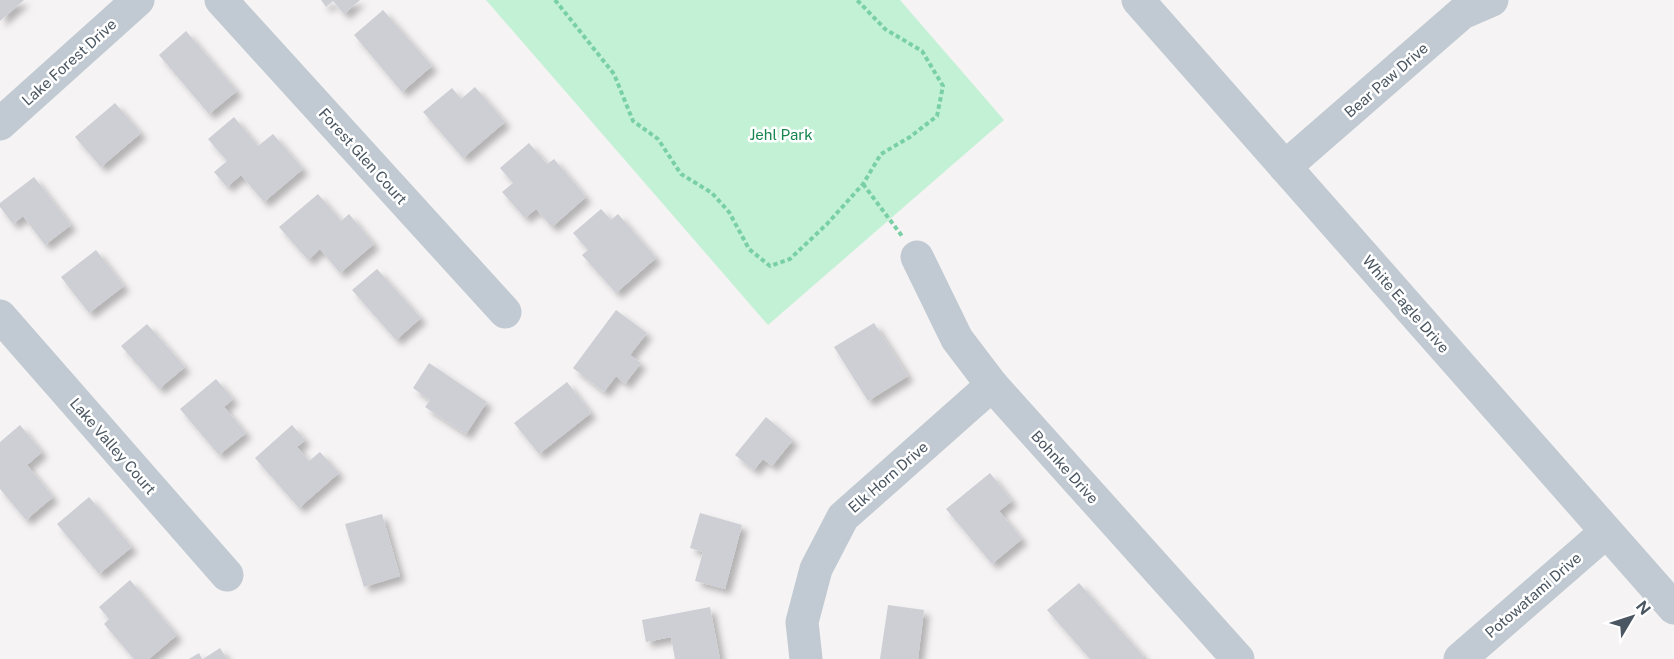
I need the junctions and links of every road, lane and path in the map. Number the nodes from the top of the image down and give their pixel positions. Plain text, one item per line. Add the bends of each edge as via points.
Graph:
1 (138, 0) edge
2 (221, 0) edge
3 (555, 0) edge
4 (857, 0) edge
5 (1138, 0) edge
6 (1492, 0) edge
7 (0, 124) edge
8 (1285, 167) junction
9 (863, 184) junction
10 (917, 257) joint
11 (505, 312) dead end
12 (0, 316) edge
13 (992, 385) junction
14 (1606, 532) junction
15 (226, 575) dead end
16 (1674, 608) edge
17 (806, 659) edge
18 (1238, 659) edge
19 (1460, 659) edge

1 - 7 street, Lake Forest Drive
2 - 11 street, Forest Glen Court
3 - 9 path via 614,74 633,121 658,139 681,174 712,193 729,212 749,249 770,266 790,259
4 - 9 path via 885,29 922,51 943,86 937,116 881,154
5 - 8 street, White Eagle Drive
6 - 8 street, Bear Paw Drive via 1461,13
8 - 14 street, White Eagle Drive
9 - 10 path
10 - 13 street, Bohnke Drive via 957,339
12 - 15 street, Lake Valley Court
13 - 17 street, Elk Horn Drive via 843,517 816,569 802,622
13 - 18 street, Bohnke Drive
14 - 16 street, White Eagle Drive
14 - 19 street, Potowatami Drive

